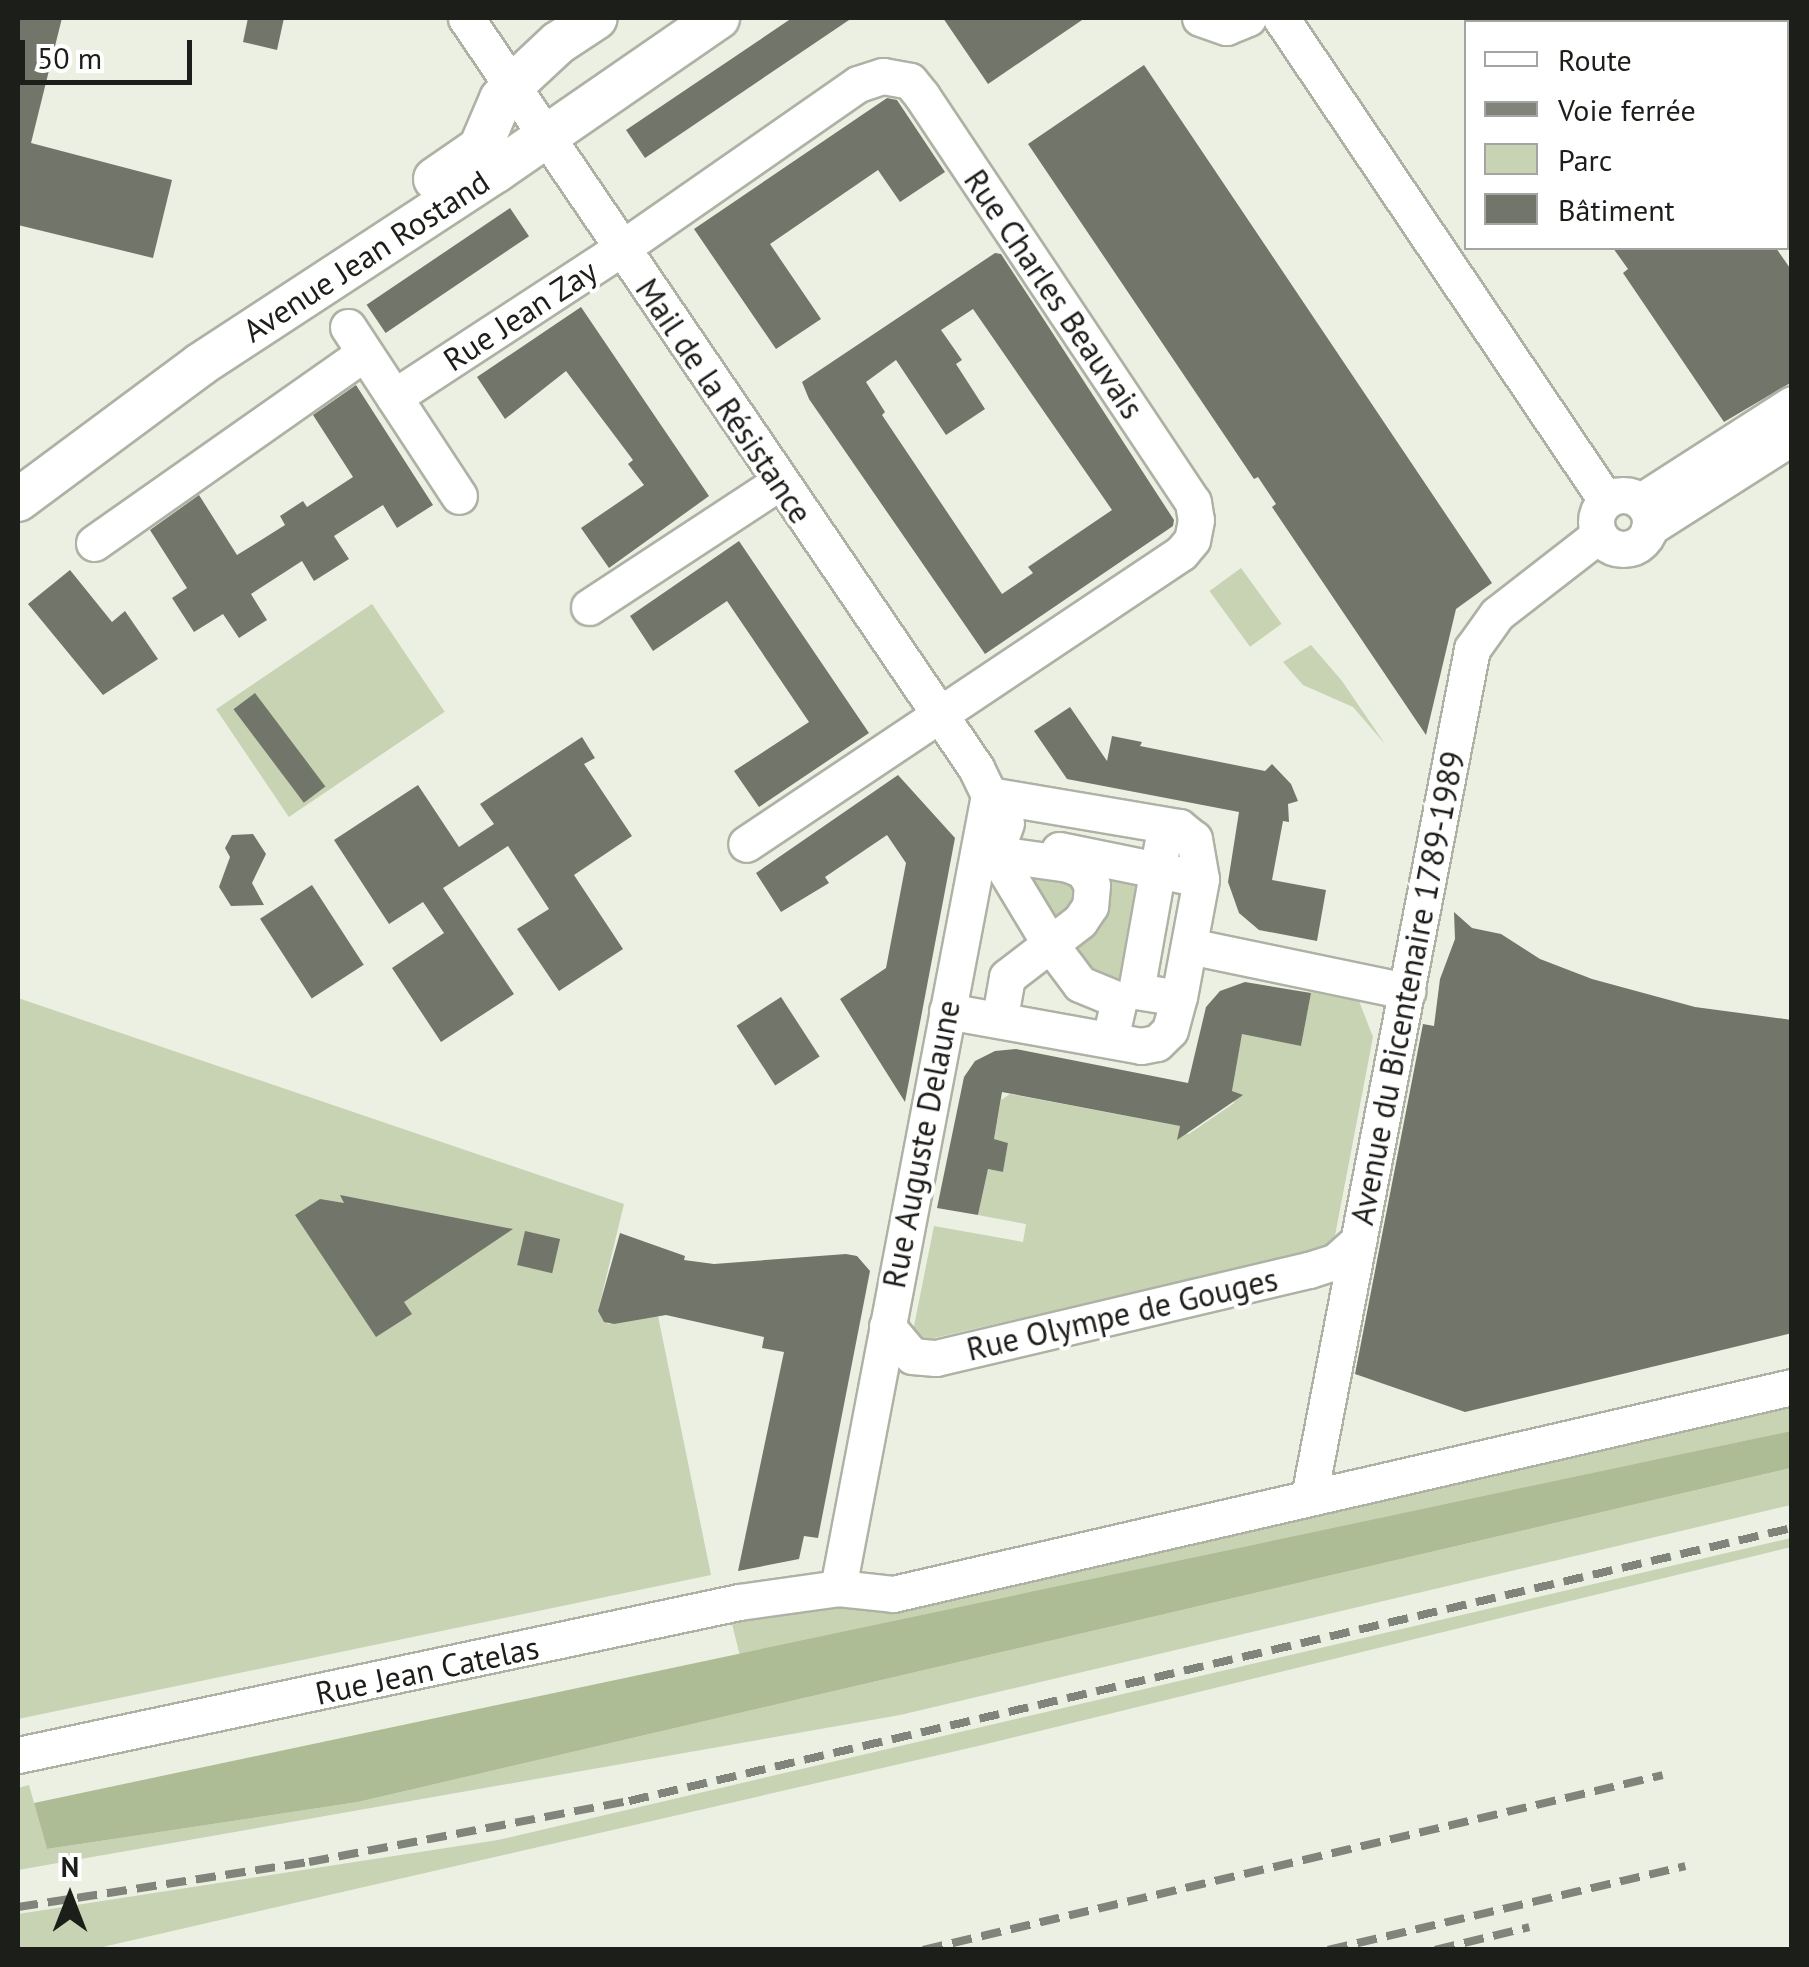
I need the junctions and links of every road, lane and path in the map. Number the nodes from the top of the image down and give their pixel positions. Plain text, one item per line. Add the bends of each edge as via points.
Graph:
1 (466, 18) edge
2 (596, 18) edge
3 (718, 18) edge
4 (1200, 18) edge
5 (1248, 18) edge
6 (1281, 18) edge
7 (513, 85) junction
8 (546, 134) junction
9 (622, 248) junction
10 (407, 389) junction
11 (1792, 404) edge
12 (1792, 437) edge
13 (18, 464) edge
14 (779, 482) junction
15 (459, 496) dead end
16 (18, 500) edge
17 (1632, 510) junction
18 (1599, 534) junction
19 (94, 544) dead end
20 (589, 607) dead end
21 (938, 715) junction
22 (989, 795) junction
23 (746, 844) dead end
24 (995, 848) junction
25 (1050, 944) junction
26 (1189, 946) junction
27 (1407, 990) junction
28 (1001, 1010) dead end
29 (946, 1011) junction
30 (1358, 1241) junction
31 (1308, 1270) junction
32 (1342, 1319) junction
33 (887, 1326) junction
34 (936, 1358) junction
35 (1792, 1387) edge
36 (869, 1411) junction
37 (1308, 1496) junction
38 (838, 1588) junction
39 (18, 1755) edge

1 - 7 street, Mail de la Résistance
2 - 7 main road, Avenue Jean Rostand
3 - 8 main road, Avenue Jean Rostand
4 - 5 street via 1226,27
6 - 17 street
7 - 8 street, Mail de la Résistance
7 - 13 main road, Avenue Jean Rostand via 480,148
8 - 9 street, Mail de la Résistance
8 - 16 main road, Avenue Jean Rostand via 202,364
9 - 10 street, Rue Jean Zay
9 - 14 street, Mail de la Résistance
9 - 21 street, Rue Charles Beauvais via 858,84 883,76 910,81 922,96 1193,502 1196,520 1181,552
10 - 15 street
10 - 19 street via 356,340
11 - 17 street
12 - 17 street
14 - 20 street
14 - 21 street, Mail de la Résistance
17 - 18 street via 1596,521
17 - 18 street via 1640,542 1612,546
18 - 27 street, Avenue du Bicentenaire 1789-1989 via 1498,614 1472,649
21 - 22 street
21 - 23 street
22 - 26 street via 1179,827 1199,854
22 - 29 street, Rue Auguste Delaune
24 - 25 street
24 - 25 street via 1084,870 1092,885 1090,906
24 - 25 street via 1043,828 1172,860 1134,1004 1080,984
25 - 28 street via 1008,977
26 - 27 street
26 - 29 street via 1175,1018 1156,1042 1140,1046
27 - 30 street, Avenue du Bicentenaire 1789-1989
29 - 33 street, Rue Auguste Delaune
30 - 31 street, Rue Olympe de Gouges via 1336,1260
30 - 32 street, Avenue du Bicentenaire 1789-1989
31 - 32 street, Rue Olympe de Gouges via 1331,1281
31 - 34 street, Rue Olympe de Gouges
32 - 37 street, Avenue du Bicentenaire 1789-1989
33 - 34 street, Rue Olympe de Gouges via 912,1356
33 - 36 street, Rue Auguste Delaune
34 - 36 street, Rue Olympe de Gouges
35 - 37 street, Rue Jean Catelas
36 - 38 street, Rue Auguste Delaune
37 - 38 street, Rue Jean Catelas via 893,1594
38 - 39 street, Rue Jean Catelas via 740,1602

